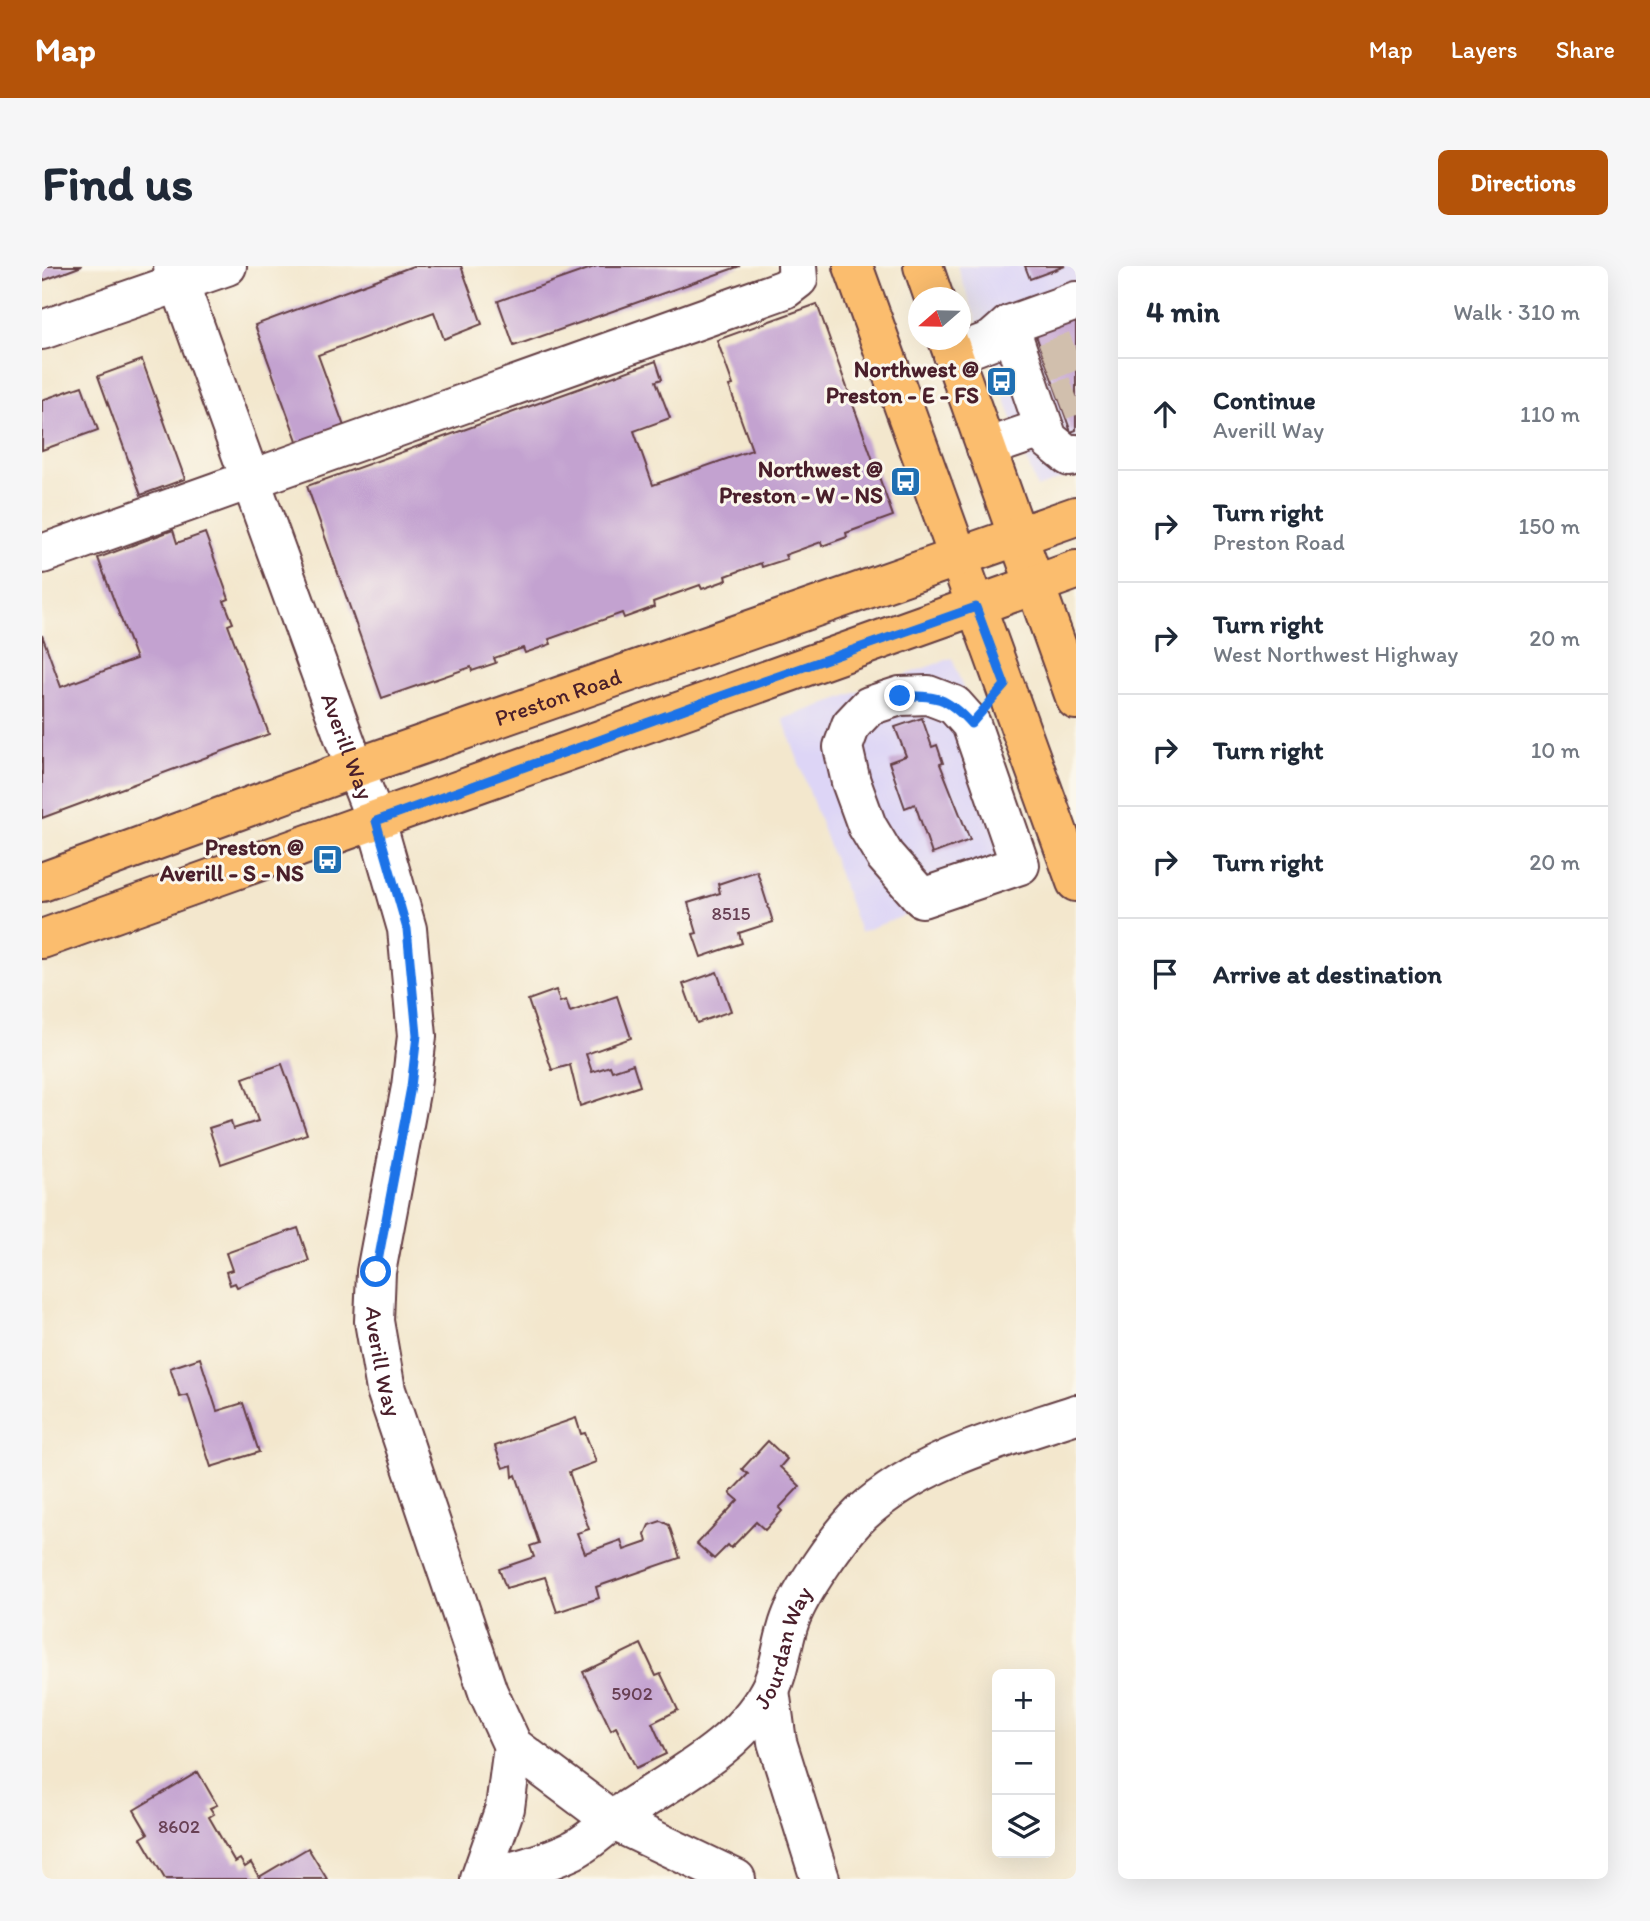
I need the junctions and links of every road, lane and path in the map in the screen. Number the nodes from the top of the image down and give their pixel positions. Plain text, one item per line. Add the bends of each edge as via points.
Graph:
1 (227, 266) edge
2 (797, 266) edge
3 (853, 266) edge
4 (923, 266) edge
5 (177, 275) edge
6 (930, 287) edge
7 (1076, 301) edge
8 (1009, 325) junction
9 (42, 330) edge
10 (971, 344) edge
11 (951, 350) edge
12 (1047, 412) junction
13 (986, 448) junction
14 (1076, 454) edge
15 (251, 479) junction
16 (1076, 516) edge
17 (1018, 536) junction
18 (42, 554) edge
19 (958, 557) junction
20 (1076, 570) edge
21 (1035, 585) junction
22 (976, 607) junction
23 (1005, 685) junction
24 (1076, 700) edge
25 (971, 724) junction
26 (355, 768) junction
27 (1001, 808) junction
28 (1050, 811) junction
29 (376, 821) junction
30 (42, 882) edge
31 (1076, 882) edge
32 (42, 939) edge
33 (1076, 1414) edge
34 (770, 1690) junction
35 (513, 1746) junction
36 (612, 1820) junction
37 (481, 1878) edge
38 (736, 1879) edge
39 (820, 1879) edge

1 - 5 street
2 - 15 street via 798,279 785,289
3 - 19 main road
4 - 6 main road
5 - 9 street
5 - 15 street, Averill Way
7 - 8 street
8 - 10 street via 992,340
8 - 12 street via 1035,366
11 - 13 main road
12 - 13 street
12 - 14 street via 1048,439 1070,457
13 - 17 main road
15 - 18 street
15 - 26 street, Averill Way
16 - 17 main road, Preston Road
17 - 19 main road, Preston Road
17 - 21 main road
19 - 22 main road
19 - 26 main road, Preston Road
20 - 21 main road
21 - 22 main road
21 - 24 main road
22 - 23 main road
22 - 29 main road
23 - 25 street
23 - 28 main road
25 - 27 street
25 - 27 street via 954,705 928,695 900,696 869,706 851,725 843,747 851,782 867,826 922,898 1020,865
26 - 29 street, Averill Way
26 - 30 main road, Preston Road
27 - 28 street
28 - 31 main road
29 - 32 main road
29 - 35 street, Averill Way via 407,929 417,1035 376,1272 374,1321 386,1390 488,1692
33 - 34 street, Jourdan Way via 965,1452 908,1478 860,1515 821,1564 790,1618
34 - 36 street, Jourdan Way via 735,1736
34 - 39 street via 777,1742
35 - 36 street, Averill Way
35 - 37 street, Jourdan Way via 505,1808
36 - 37 street, Jourdan Way via 576,1849 532,1867
36 - 38 street, Averill Way

